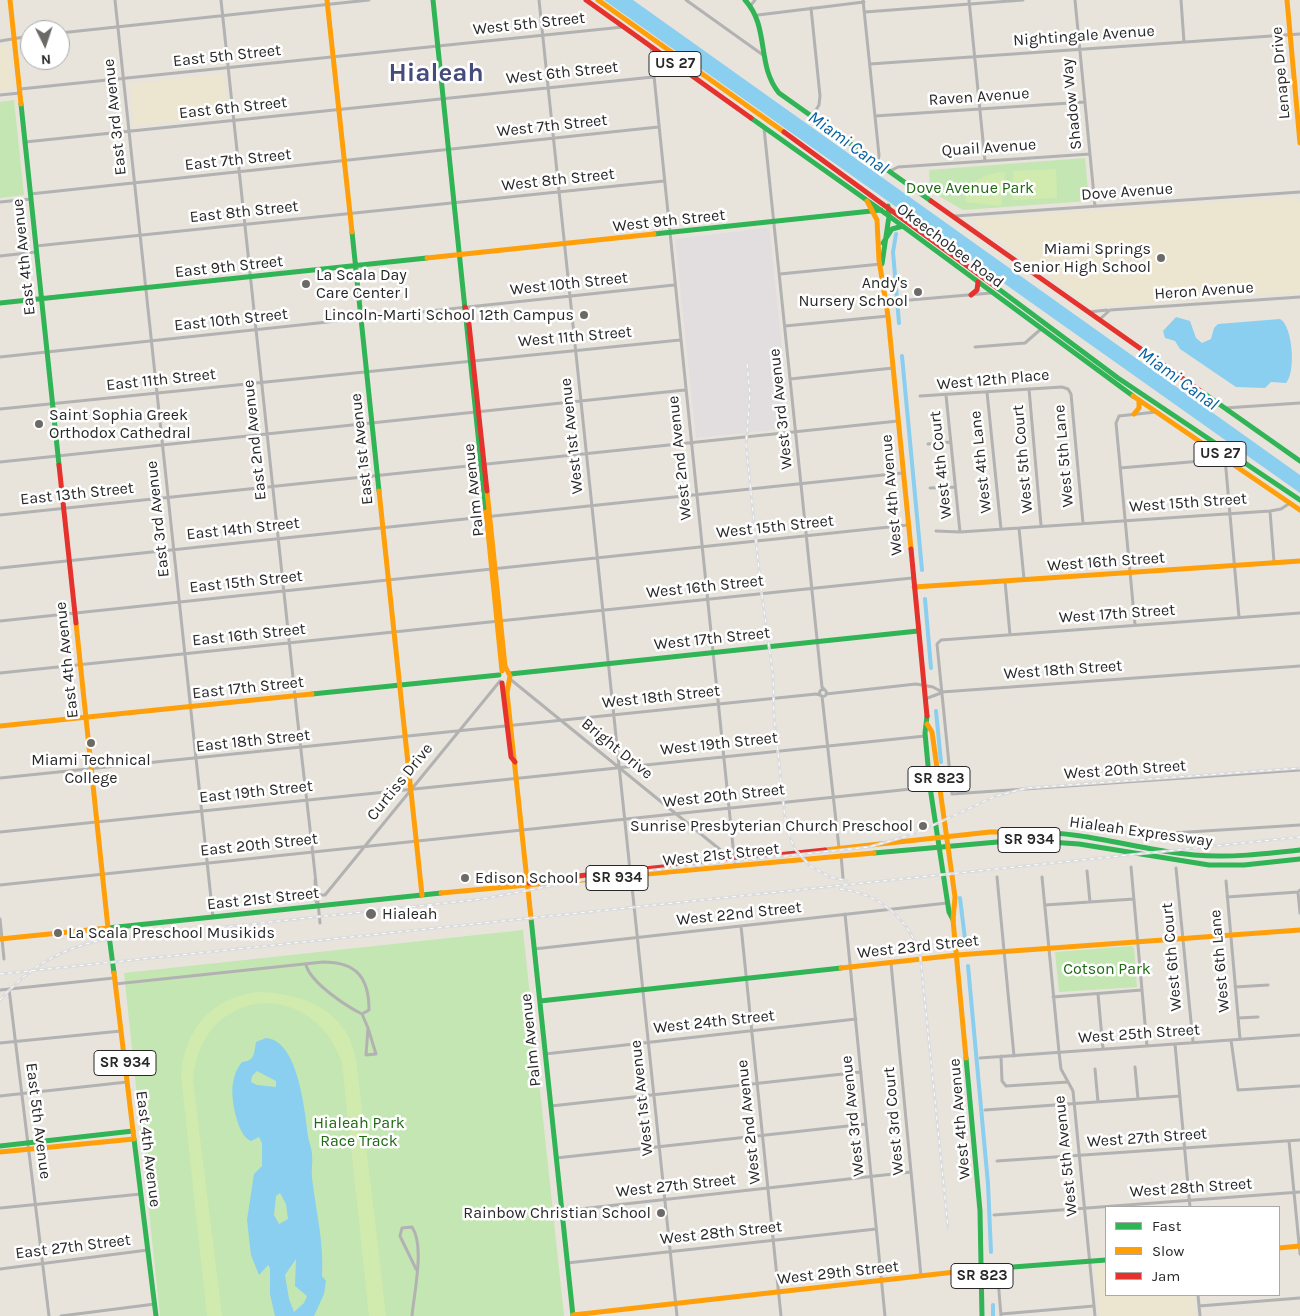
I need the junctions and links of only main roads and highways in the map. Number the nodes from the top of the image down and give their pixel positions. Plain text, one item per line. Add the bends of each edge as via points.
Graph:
1 (10, 0) edge
2 (433, 0) edge
3 (586, 0) edge
4 (598, 0) edge
5 (745, 0) edge
6 (1287, 0) edge
7 (327, 2) edge
8 (623, 27) junction
9 (639, 29) junction
10 (1298, 86) edge
11 (1300, 139) edge
12 (1300, 143) edge
13 (866, 199) junction
14 (881, 210) junction
15 (874, 211) junction
16 (889, 211) junction
17 (895, 211) joint
18 (903, 226) junction
19 (883, 243) junction
20 (460, 256) junction
21 (882, 264) junction
22 (356, 266) junction
23 (978, 282) junction
24 (993, 293) junction
25 (971, 295) road end
26 (1008, 296) junction
27 (41, 299) junction
28 (0, 303) edge
29 (1041, 329) junction
30 (1057, 332) junction
31 (1118, 378) junction
32 (1108, 379) junction
33 (1139, 400) junction
34 (1157, 412) junction
35 (1134, 414) road end
36 (1174, 414) junction
37 (1221, 446) junction
38 (1225, 458) junction
39 (1300, 461) edge
40 (1300, 500) edge
41 (1300, 510) edge
42 (1300, 561) edge
43 (914, 587) junction
44 (918, 631) junction
45 (505, 677) junction
46 (399, 685) junction
47 (86, 717) junction
48 (927, 723) junction
49 (0, 726) edge
50 (949, 836) junction
51 (937, 838) junction
52 (950, 844) junction
53 (938, 845) junction
54 (1300, 850) edge
55 (1300, 859) edge
56 (528, 884) junction
57 (422, 895) junction
58 (953, 920) junction
59 (108, 928) junction
60 (1300, 930) edge
61 (1, 939) edge
62 (957, 955) junction
63 (540, 1001) junction
64 (134, 1131) junction
65 (134, 1139) junction
66 (0, 1146) edge
67 (0, 1152) edge
68 (1300, 1246) edge
69 (1280, 1248) edge
70 (1105, 1260) edge
71 (982, 1269) junction
72 (156, 1316) edge
73 (573, 1316) edge
74 (982, 1316) edge

1 - 27 main road, East 4th Avenue
2 - 20 main road, Palm Avenue
3 - 8 main road, Okeechobee Road / US 27
4 - 9 main road, Okeechobee Road / US 27
5 - 39 main road via 758,14 768,80 779,93
6 - 10 main road, Lenape Drive
7 - 22 main road, East 1st Avenue
8 - 9 main road
8 - 13 main road, Okeechobee Road / US 27
9 - 16 main road, Okeechobee Road / US 27
10 - 11 main road, Lenape Drive
11 - 12 main road, Lenape Drive
13 - 14 main road, Okeechobee Road / US 27
13 - 15 main road, West 4th Avenue / SR 823
14 - 15 main road, West 9th Street
14 - 16 main road, West 9th Street
15 - 20 main road, West 9th Street
15 - 21 main road, West 4th Avenue / SR 823
16 - 17 main road, West 9th Street
16 - 18 main road, Okeechobee Road / US 27
16 - 19 main road, West 4th Avenue / SR 823
17 - 26 main road, Okeechobee Road / US 27
18 - 19 main road via 892,229
18 - 23 main road, Okeechobee Road / US 27
19 - 21 main road, West 4th Avenue / SR 823
20 - 22 main road, East 9th Street
20 - 45 main road, Palm Avenue
21 - 43 main road, West 4th Avenue / SR 823
22 - 27 main road, East 9th Street
22 - 46 main road, East 1st Avenue
23 - 24 main road, Okeechobee Road / US 27
23 - 25 main road via 977,290
24 - 26 main road
24 - 29 main road, Okeechobee Road / US 27
26 - 30 main road, Okeechobee Road / US 27
27 - 28 main road, East 9th Street
27 - 47 main road, East 4th Avenue
29 - 30 main road
29 - 32 main road, Okeechobee Road / US 27
30 - 31 main road, Okeechobee Road / US 27
31 - 32 main road
31 - 36 main road, Okeechobee Road / US 27
32 - 33 main road, Okeechobee Road / US 27
33 - 34 main road, Okeechobee Road / US 27
33 - 35 main road via 1139,408
34 - 36 main road
34 - 38 main road, Okeechobee Road / US 27
36 - 37 main road, Okeechobee Road / US 27
37 - 38 main road
37 - 40 main road, Okeechobee Road / US 27
38 - 41 main road, Okeechobee Road / US 27
42 - 43 main road, West 16th Street
43 - 44 main road, West 4th Avenue / SR 823
44 - 45 main road, West 17th Street
44 - 48 main road, West 4th Avenue / SR 823
45 - 46 main road, East 17th Street
45 - 56 main road, Palm Avenue via 511,757
46 - 47 main road, East 17th Street
46 - 57 main road, East 1st Avenue
47 - 49 main road, East 17th Street
47 - 59 main road, East 4th Avenue
48 - 50 main road, West 4th Avenue / SR 823 via 932,732
48 - 51 main road, West 4th Avenue / SR 823 via 925,736
50 - 51 main road, West 21st Street / SR 934
50 - 52 main road, West 4th Avenue / SR 823
50 - 54 main road, Hialeah Expressway / SR 934 via 1032,831 1224,856
51 - 53 main road, West 4th Avenue / SR 823
51 - 56 main road, West 21st Street / SR 934 via 534,880
52 - 53 main road, West 21st Street / SR 934
52 - 55 main road, Hialeah Expressway / SR 934 via 1033,840 1224,865
52 - 58 main road, West 4th Avenue / SR 823 via 956,911
53 - 56 main road, West 21st Street / SR 934
53 - 58 main road, West 4th Avenue / SR 823
56 - 57 main road, East 21st Street / SR 934
56 - 63 main road, Palm Avenue
57 - 59 main road, East 21st Street / SR 934
58 - 62 main road, West 4th Avenue / SR 823
59 - 61 main road, East 21st Street
59 - 64 main road, East 4th Avenue / SR 934
60 - 62 main road, West 23rd Street
62 - 63 main road, West 23rd Street
62 - 71 main road, West 4th Avenue / SR 823 via 977,1163
63 - 73 main road, Palm Avenue
64 - 65 main road, East 4th Avenue / SR 934
64 - 66 main road
65 - 67 main road
65 - 72 main road, East 4th Avenue
68 - 69 main road
70 - 71 main road, West 29th Street
71 - 73 main road, West 29th Street
71 - 74 main road, West 4th Avenue / SR 823

